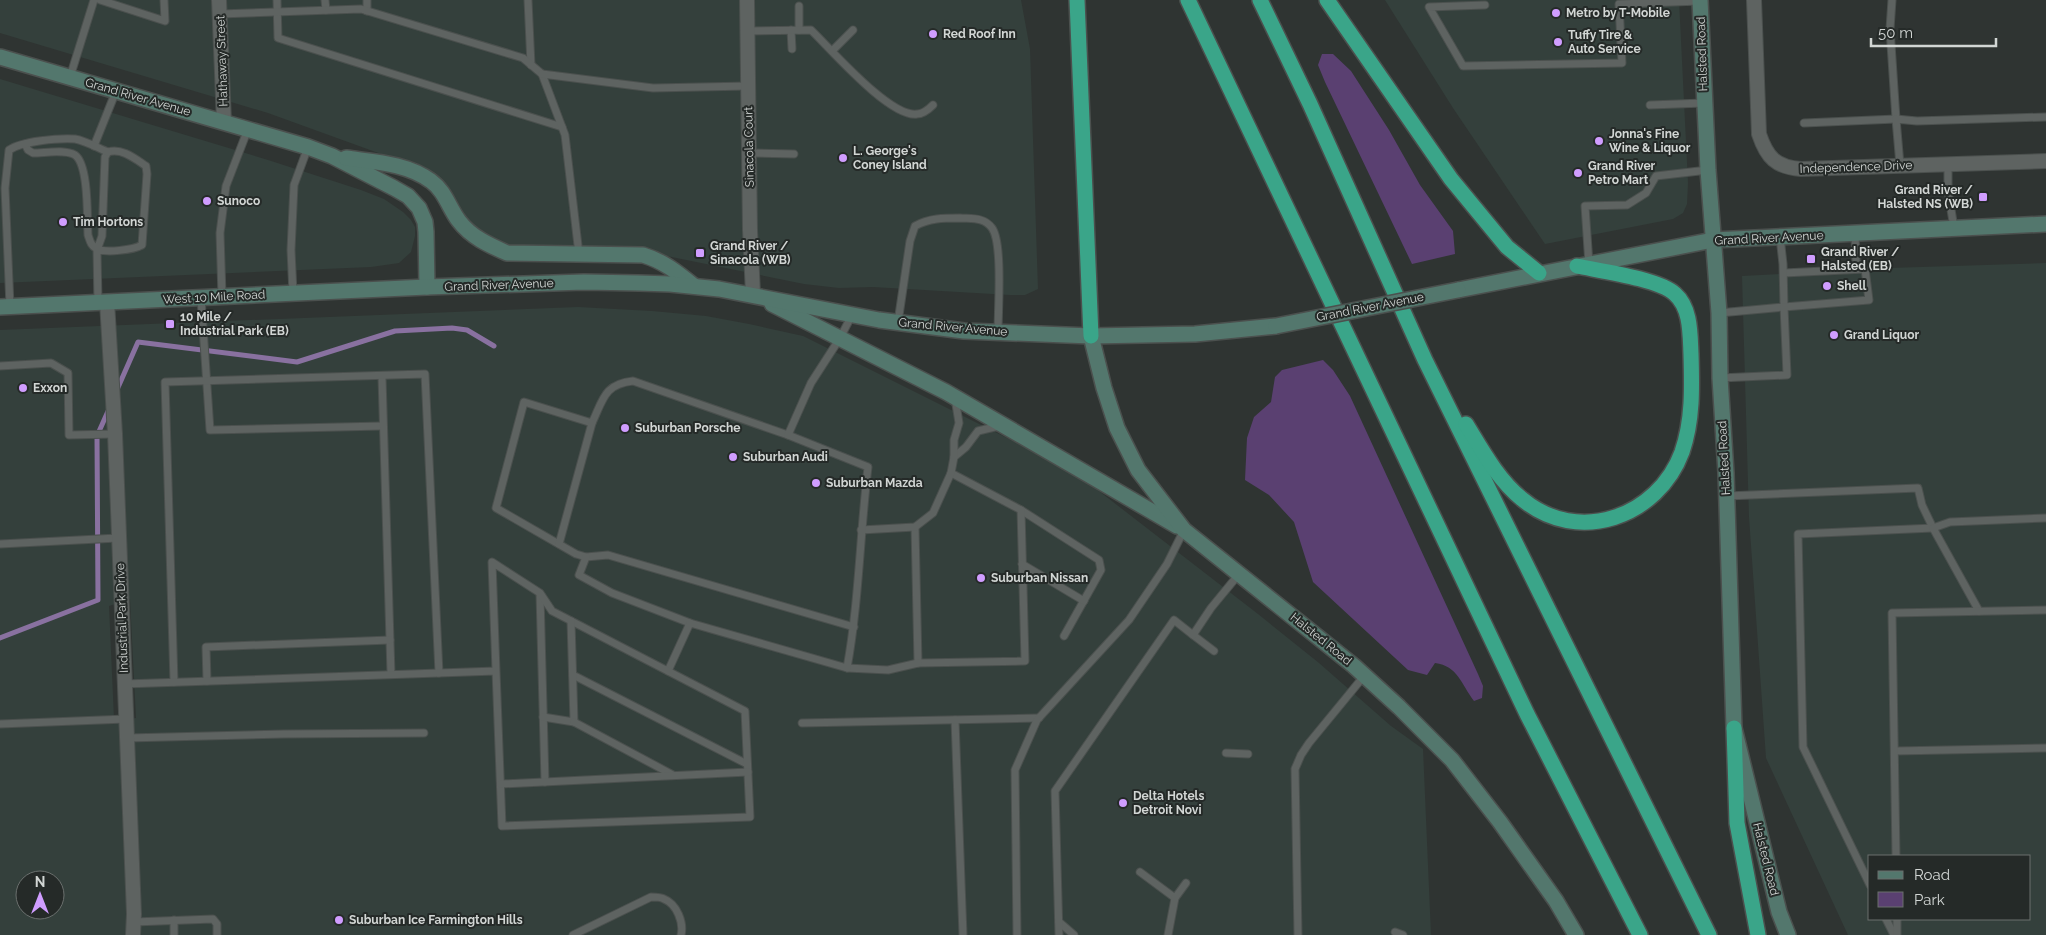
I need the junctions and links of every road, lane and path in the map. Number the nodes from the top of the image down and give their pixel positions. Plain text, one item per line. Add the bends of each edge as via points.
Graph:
1 (94, 0) edge
2 (100, 0) edge
3 (164, 0) edge
4 (277, 0) edge
5 (325, 0) edge
6 (366, 0) edge
7 (528, 0) edge
8 (747, 0) edge
9 (1077, 0) edge
10 (1188, 0) edge
11 (1260, 0) edge
12 (1327, 0) edge
13 (1702, 0) edge
14 (1754, 0) edge
15 (1892, 0) edge
16 (1485, 5) dead end
17 (799, 6) dead end
18 (219, 7) edge
19 (326, 10) junction
20 (367, 11) junction
21 (277, 12) junction
22 (795, 30) junction
23 (853, 30) dead end
24 (747, 32) junction
25 (792, 49) dead end
26 (832, 51) junction
27 (0, 57) edge
28 (531, 65) junction
29 (542, 74) junction
30 (70, 77) junction
31 (748, 86) junction
32 (116, 90) junction
33 (1704, 103) junction
34 (933, 104) dead end
35 (1650, 105) dead end
36 (2046, 117) edge
37 (1896, 120) junction
38 (224, 122) junction
39 (1804, 123) dead end
40 (562, 127) junction
41 (248, 129) junction
42 (25, 144) junction
43 (94, 146) junction
44 (308, 147) junction
45 (108, 152) junction
46 (749, 153) junction
47 (794, 154) dead end
48 (332, 156) junction
49 (2046, 161) edge
50 (1948, 164) junction
51 (1900, 165) junction
52 (1708, 170) junction
53 (2046, 224) edge
54 (1954, 228) junction
55 (1855, 233) junction
56 (1780, 237) junction
57 (1714, 240) junction
58 (97, 250) junction
59 (579, 254) junction
60 (1583, 265) junction
61 (1865, 269) junction
62 (1539, 273) junction
63 (1784, 273) junction
64 (694, 286) junction
65 (427, 287) junction
66 (293, 294) junction
67 (753, 294) junction
68 (1847, 294) dead end
69 (222, 296) junction
70 (201, 298) junction
71 (103, 302) junction
72 (1848, 302) junction
73 (5, 306) edge
74 (1784, 307) junction
75 (1719, 313) junction
76 (852, 315) junction
77 (898, 322) junction
78 (998, 332) junction
79 (1091, 336) junction
80 (840, 338) junction
81 (1425, 360) junction
82 (0, 366) edge
83 (382, 377) junction
84 (1720, 378) junction
85 (206, 382) junction
86 (955, 397) junction
87 (592, 423) junction
88 (1002, 425) junction
89 (382, 426) junction
90 (115, 434) junction
91 (788, 435) junction
92 (954, 457) junction
93 (951, 472) junction
94 (1726, 496) junction
95 (1021, 510) junction
96 (2046, 518) edge
97 (915, 527) junction
98 (1933, 528) junction
99 (861, 530) junction
100 (1184, 530) junction
101 (118, 538) junction
102 (0, 544) edge
103 (559, 544) junction
104 (586, 557) junction
105 (1022, 564) junction
106 (1239, 573) junction
107 (540, 593) junction
108 (1084, 601) junction
109 (2046, 610) edge
110 (1979, 611) junction
111 (571, 621) junction
112 (690, 623) junction
113 (854, 627) junction
114 (1193, 635) junction
115 (1064, 636) dead end
116 (390, 640) junction
117 (1214, 651) dead end
118 (918, 663) junction
119 (847, 668) junction
120 (496, 671) junction
121 (668, 671) junction
122 (439, 673) junction
123 (391, 674) junction
124 (573, 675) junction
125 (1364, 675) junction
126 (207, 681) junction
127 (174, 682) junction
128 (124, 684) junction
129 (543, 717) junction
130 (1039, 718) junction
131 (126, 719) junction
132 (955, 720) junction
133 (574, 722) junction
134 (802, 723) dead end
135 (0, 724) edge
136 (1734, 728) junction
137 (424, 733) dead end
138 (126, 738) junction
139 (2046, 748) edge
140 (1895, 751) junction
141 (1226, 753) dead end
142 (1248, 754) dead end
143 (748, 768) junction
144 (674, 776) junction
145 (545, 782) junction
146 (501, 784) junction
147 (1896, 855) edge
148 (1140, 872) dead end
149 (1868, 881) edge
150 (1186, 883) dead end
151 (1174, 898) junction
152 (174, 920) junction
153 (1887, 920) edge
154 (1897, 920) edge
155 (1059, 922) junction
156 (133, 929) edge
157 (1395, 932) dead end
158 (174, 935) edge
159 (217, 935) edge
160 (573, 935) edge
161 (681, 935) edge
162 (963, 935) edge
163 (1017, 935) edge
164 (1060, 935) edge
165 (1074, 935) edge
166 (1168, 935) edge
167 (1298, 935) edge
168 (1404, 935) edge
169 (1576, 935) edge
170 (1640, 935) edge
171 (1709, 935) edge
172 (1758, 935) edge
173 (1788, 935) edge
174 (1895, 935) edge

1 - 30 lane
2 - 3 lane via 165,21
4 - 21 lane
5 - 19 lane
6 - 20 lane
7 - 28 lane
8 - 24 street, Sinacola Court
9 - 79 highway
10 - 170 highway via 1528,714
11 - 81 highway
12 - 62 highway via 1451,179 1507,247
13 - 16 lane via 1619,4 1622,63 1463,66 1429,7
13 - 33 main road, Halsted Road
14 - 51 street, Independence Drive via 1759,134 1764,150 1787,168
15 - 37 lane via 1890,29
17 - 22 lane
18 - 21 lane
18 - 38 street, Hathaway Street
19 - 20 lane
19 - 21 lane
20 - 28 lane via 523,58
21 - 40 lane via 278,38
22 - 24 lane
22 - 25 lane
22 - 26 lane via 811,30
23 - 26 lane
24 - 31 street, Sinacola Court
26 - 34 lane via 882,100 903,112 916,114 928,110
27 - 30 main road, Grand River Avenue
28 - 29 lane
29 - 31 lane via 653,88
29 - 40 lane
30 - 32 main road, Grand River Avenue
31 - 46 street, Sinacola Court
32 - 38 main road, Grand River Avenue
32 - 43 lane
33 - 35 lane
33 - 52 main road, Halsted Road
36 - 37 lane
37 - 39 lane
37 - 51 lane
38 - 41 main road, Grand River Avenue
40 - 59 lane
41 - 44 main road, Grand River Avenue
41 - 69 lane via 226,186 220,233
42 - 43 lane via 75,139
42 - 58 lane via 33,153 66,152 81,161 88,235
42 - 73 lane via 9,150 5,188
43 - 45 lane
44 - 48 main road, Grand River Avenue
44 - 66 lane via 294,185
45 - 58 lane via 105,156 102,236
45 - 58 lane via 130,155 146,166 144,236 142,245 137,248
46 - 47 lane
46 - 67 street, Sinacola Court
48 - 59 main road, Grand River Avenue via 399,166 431,181 444,194 468,231 507,253
48 - 65 main road, Grand River Avenue via 408,196 419,208 425,222
49 - 50 street, Independence Drive
50 - 51 street, Independence Drive
50 - 54 lane via 1948,191
52 - 57 main road, Halsted Road
52 - 60 lane via 1656,176 1646,193 1627,205 1585,206
53 - 54 main road, Grand River Avenue
54 - 55 main road, Grand River Avenue
55 - 56 main road, Grand River Avenue
55 - 61 lane via 1856,262
56 - 57 main road, Grand River Avenue
56 - 63 lane
57 - 60 main road, Grand River Avenue
57 - 75 main road, Halsted Road
58 - 71 lane
59 - 64 main road, Grand River Avenue via 643,255 659,260
60 - 62 main road, Grand River Avenue
60 - 81 highway via 1657,284 1675,294 1687,311 1692,372 1688,430 1683,451 1666,482 1642,506 1610,519 1579,522 1552,516 1522,500 1488,459
61 - 63 lane via 1809,275
61 - 72 lane via 1869,300
62 - 79 main road, Grand River Avenue, bridge via 1276,326 1195,334
63 - 74 lane
64 - 65 main road, Grand River Avenue via 584,282
64 - 67 main road, Grand River Avenue
65 - 66 main road, West 10 Mile Road
66 - 69 main road, West 10 Mile Road
67 - 76 main road, Grand River Avenue
67 - 80 main road
68 - 72 lane
69 - 70 main road, West 10 Mile Road
70 - 71 main road, West 10 Mile Road
70 - 85 lane
71 - 73 main road, West 10 Mile Road
71 - 90 street, Industrial Park Drive
72 - 74 lane via 1810,301
74 - 75 lane
74 - 84 lane via 1787,375
75 - 84 main road, Halsted Road
76 - 77 main road, Grand River Avenue
76 - 80 lane
77 - 78 main road, Grand River Avenue
77 - 78 lane via 915,226 925,220 980,219 992,228 997,243
78 - 79 main road, Grand River Avenue
79 - 100 main road, Halsted Road via 1117,428 1138,470
80 - 86 main road
80 - 91 lane via 811,383
81 - 171 highway
82 - 90 lane via 51,363 63,370 68,373 69,436
83 - 85 lane
83 - 89 lane
83 - 122 lane via 425,374
84 - 94 main road, Halsted Road
85 - 89 lane via 210,430
85 - 127 lane via 165,382
86 - 88 main road
86 - 92 lane via 959,423
87 - 91 lane via 609,389 632,381
87 - 103 lane
87 - 103 lane via 524,402 496,508
88 - 92 lane via 978,431
88 - 100 main road
89 - 116 lane
90 - 101 street, Industrial Park Drive
91 - 99 lane via 868,467
92 - 93 lane
93 - 95 lane
93 - 97 lane via 933,514
94 - 98 lane via 1918,488
94 - 136 main road, Halsted Road
95 - 105 lane
95 - 108 lane via 1099,560 1101,570
96 - 98 lane via 1950,522
97 - 99 lane
97 - 118 lane
98 - 110 lane
98 - 149 lane via 1798,534 1803,747
99 - 113 lane
100 - 106 main road, Halsted Road
100 - 130 lane via 1167,564 1129,620
101 - 102 lane
101 - 128 street, Industrial Park Drive
103 - 104 lane
104 - 112 lane via 579,576 612,593
104 - 113 lane via 608,555
105 - 108 lane
105 - 118 lane via 1025,662
106 - 114 lane
106 - 125 main road, Halsted Road
107 - 111 lane via 552,611
107 - 120 lane via 492,562
107 - 129 lane
108 - 115 lane
109 - 110 lane
110 - 140 lane via 1892,612
111 - 121 lane
111 - 124 lane
112 - 119 lane
112 - 121 lane
113 - 119 lane
114 - 117 lane
114 - 155 lane via 1174,620 1055,791
116 - 123 lane
116 - 126 lane via 206,647
118 - 119 lane via 888,670
120 - 122 lane
120 - 146 lane
121 - 143 lane via 745,711
122 - 123 lane
123 - 126 lane
124 - 133 lane
124 - 143 lane
125 - 167 lane via 1308,743 1295,769
125 - 169 main road, Halsted Road via 1452,760 1556,901
126 - 127 lane
127 - 128 lane
128 - 131 street, Industrial Park Drive
129 - 133 lane
129 - 145 lane
130 - 132 lane
130 - 163 lane via 1015,770
131 - 135 lane
131 - 138 street, Industrial Park Drive
132 - 134 lane
132 - 162 lane
133 - 144 lane
136 - 172 highway via 1737,823
136 - 173 main road, Halsted Road via 1779,912
137 - 138 lane
138 - 156 street, Industrial Park Drive
139 - 140 lane
140 - 147 lane
141 - 142 lane
143 - 144 lane
143 - 146 lane via 750,817 502,826
144 - 145 lane
145 - 146 lane
148 - 151 lane
150 - 151 lane
151 - 166 lane
152 - 156 lane
152 - 158 lane
152 - 159 lane via 213,919 217,924
153 - 174 lane
154 - 174 lane
155 - 164 lane
155 - 165 lane
157 - 168 lane
160 - 161 lane via 651,897 664,899 674,908 682,921

